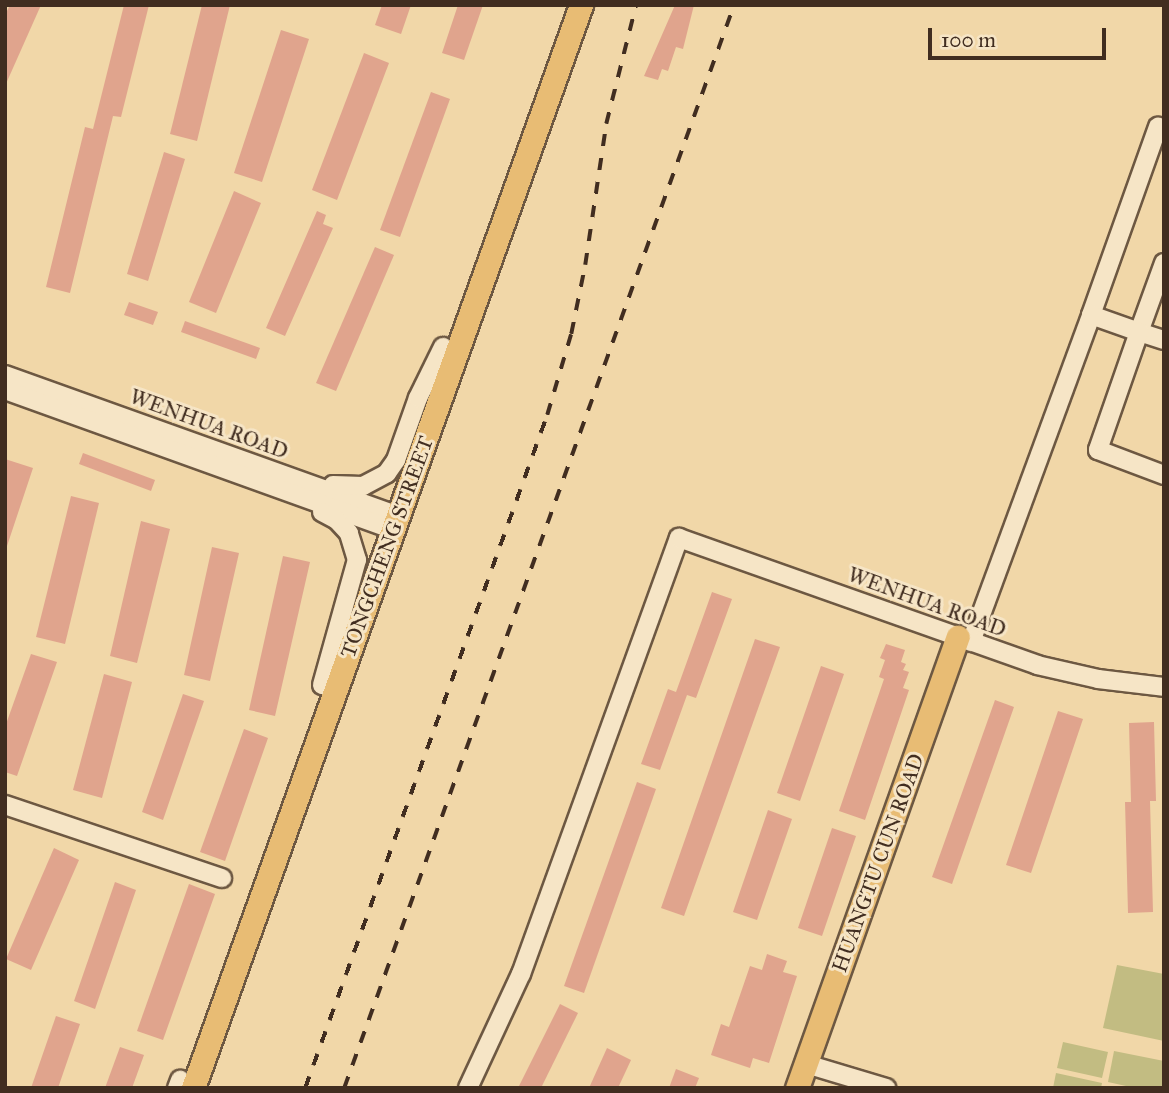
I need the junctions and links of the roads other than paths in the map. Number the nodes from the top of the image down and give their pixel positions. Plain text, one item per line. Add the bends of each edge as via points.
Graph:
1 (565, 5) edge
2 (581, 5) edge
3 (1158, 127) dead end
4 (1164, 263) edge
5 (1091, 314) junction
6 (1139, 332) junction
7 (1164, 340) edge
8 (443, 347) junction
9 (5, 376) edge
10 (5, 390) edge
11 (206, 463) junction
12 (263, 468) junction
13 (1163, 471) edge
14 (389, 520) junction
15 (964, 639) junction
16 (322, 685) junction
17 (1164, 687) edge
18 (5, 805) edge
19 (222, 878) dead end
20 (812, 1074) edge
21 (182, 1086) edge
22 (468, 1088) edge
23 (797, 1088) edge
24 (886, 1088) edge

1 - 8 main road, TONGCHENG STREET
2 - 14 main road, TONGCHENG STREET
3 - 5 street
4 - 6 street
5 - 6 street
5 - 15 street
6 - 7 street
6 - 13 street via 1098,450
8 - 12 street via 396,460 381,478 363,486 344,487
8 - 14 main road, TONGCHENG STREET
9 - 12 street, WENHUA ROAD
10 - 11 street, WENHUA ROAD
11 - 14 street, WENHUA ROAD
11 - 16 street via 327,513 354,542 356,567
12 - 14 street, WENHUA ROAD
14 - 16 main road, TONGCHENG STREET
14 - 21 main road, TONGCHENG STREET
15 - 17 street, WENHUA ROAD via 1078,675
15 - 20 main road, HUANGTU CUN ROAD
15 - 22 street, WENHUA ROAD via 680,538 521,974
16 - 21 main road, TONGCHENG STREET
18 - 19 street
20 - 23 main road, HUANGTU CUN ROAD
20 - 24 street

